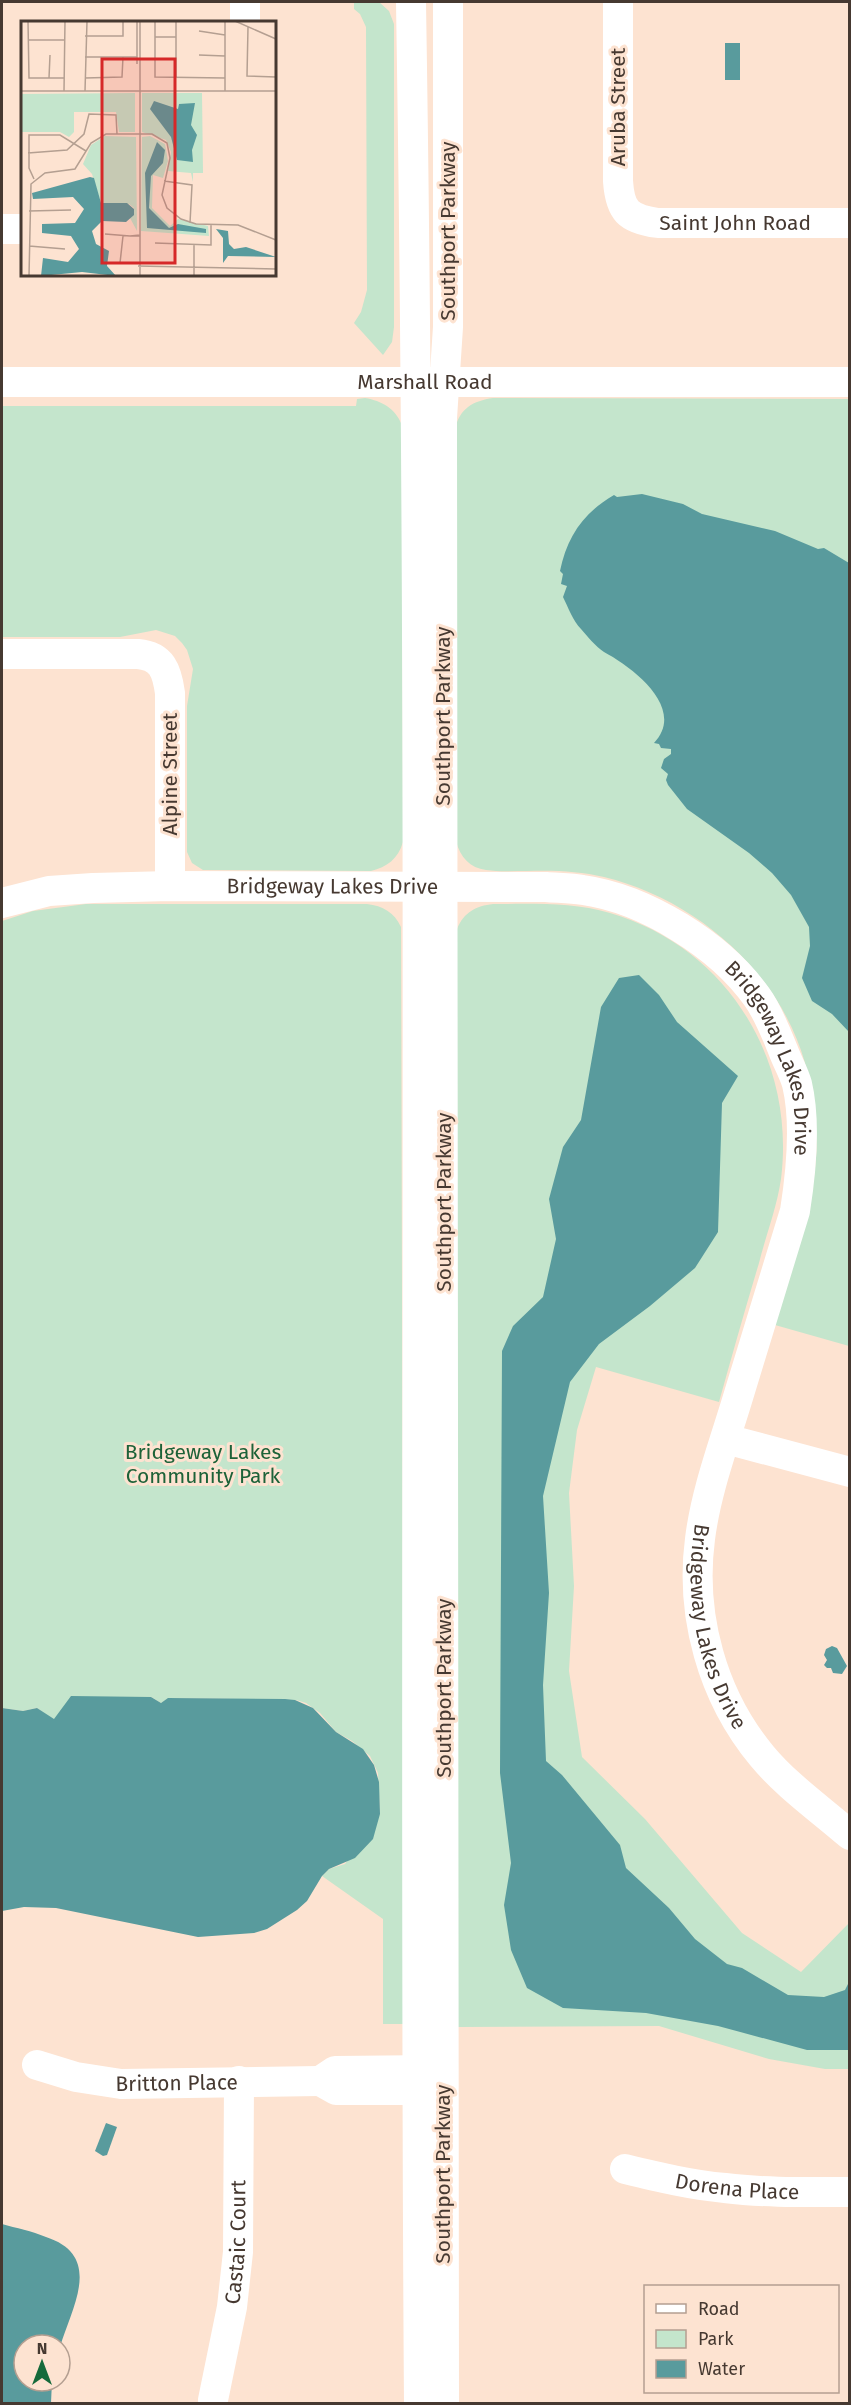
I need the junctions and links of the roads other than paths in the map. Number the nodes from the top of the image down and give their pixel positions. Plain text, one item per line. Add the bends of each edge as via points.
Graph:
1 (245, 2) edge
2 (411, 2) edge
3 (448, 2) edge
4 (618, 2) edge
5 (245, 21) edge
6 (624, 210) joint
7 (849, 222) edge
8 (2, 229) edge
9 (21, 229) edge
10 (430, 381) junction
11 (2, 382) edge
12 (849, 382) edge
13 (2, 654) edge
14 (170, 886) junction
15 (431, 888) junction
16 (2, 903) edge
17 (726, 1438) junction
18 (849, 1472) edge
19 (849, 1835) edge
20 (37, 2065) dead end
21 (430, 2080) junction
22 (239, 2081) junction
23 (625, 2169) dead end
24 (849, 2192) edge
25 (213, 2400) dead end
26 (419, 2403) edge
27 (444, 2403) edge

1 - 5 street
2 - 10 street, Southport Parkway
3 - 10 street, Southport Parkway via 448,327
4 - 6 street, Aruba Street via 618,181
6 - 7 street, Saint John Road via 644,221 658,223
8 - 9 street
10 - 11 street, Marshall Road
10 - 12 street, Marshall Road
10 - 15 street, Southport Parkway
13 - 14 street, Alpine Street via 138,654 161,664 170,693
14 - 15 street, Bridgeway Lakes Drive
14 - 16 street, Bridgeway Lakes Drive via 49,891
15 - 17 street, Bridgeway Lakes Drive via 584,890 639,905 686,931 728,964 758,998 797,1084 801,1174 795,1211
15 - 21 street, Southport Parkway
17 - 18 street
17 - 19 street, Bridgeway Lakes Drive via 704,1514 697,1572 699,1607 718,1684 762,1756
20 - 22 street, Britton Place via 76,2077 121,2084
21 - 22 street, Britton Place via 335,2071 320,2080
21 - 26 street, Southport Parkway
21 - 27 street, Southport Parkway
22 - 25 street, Castaic Court via 238,2252 232,2307
23 - 24 street, Dorena Place via 724,2188

